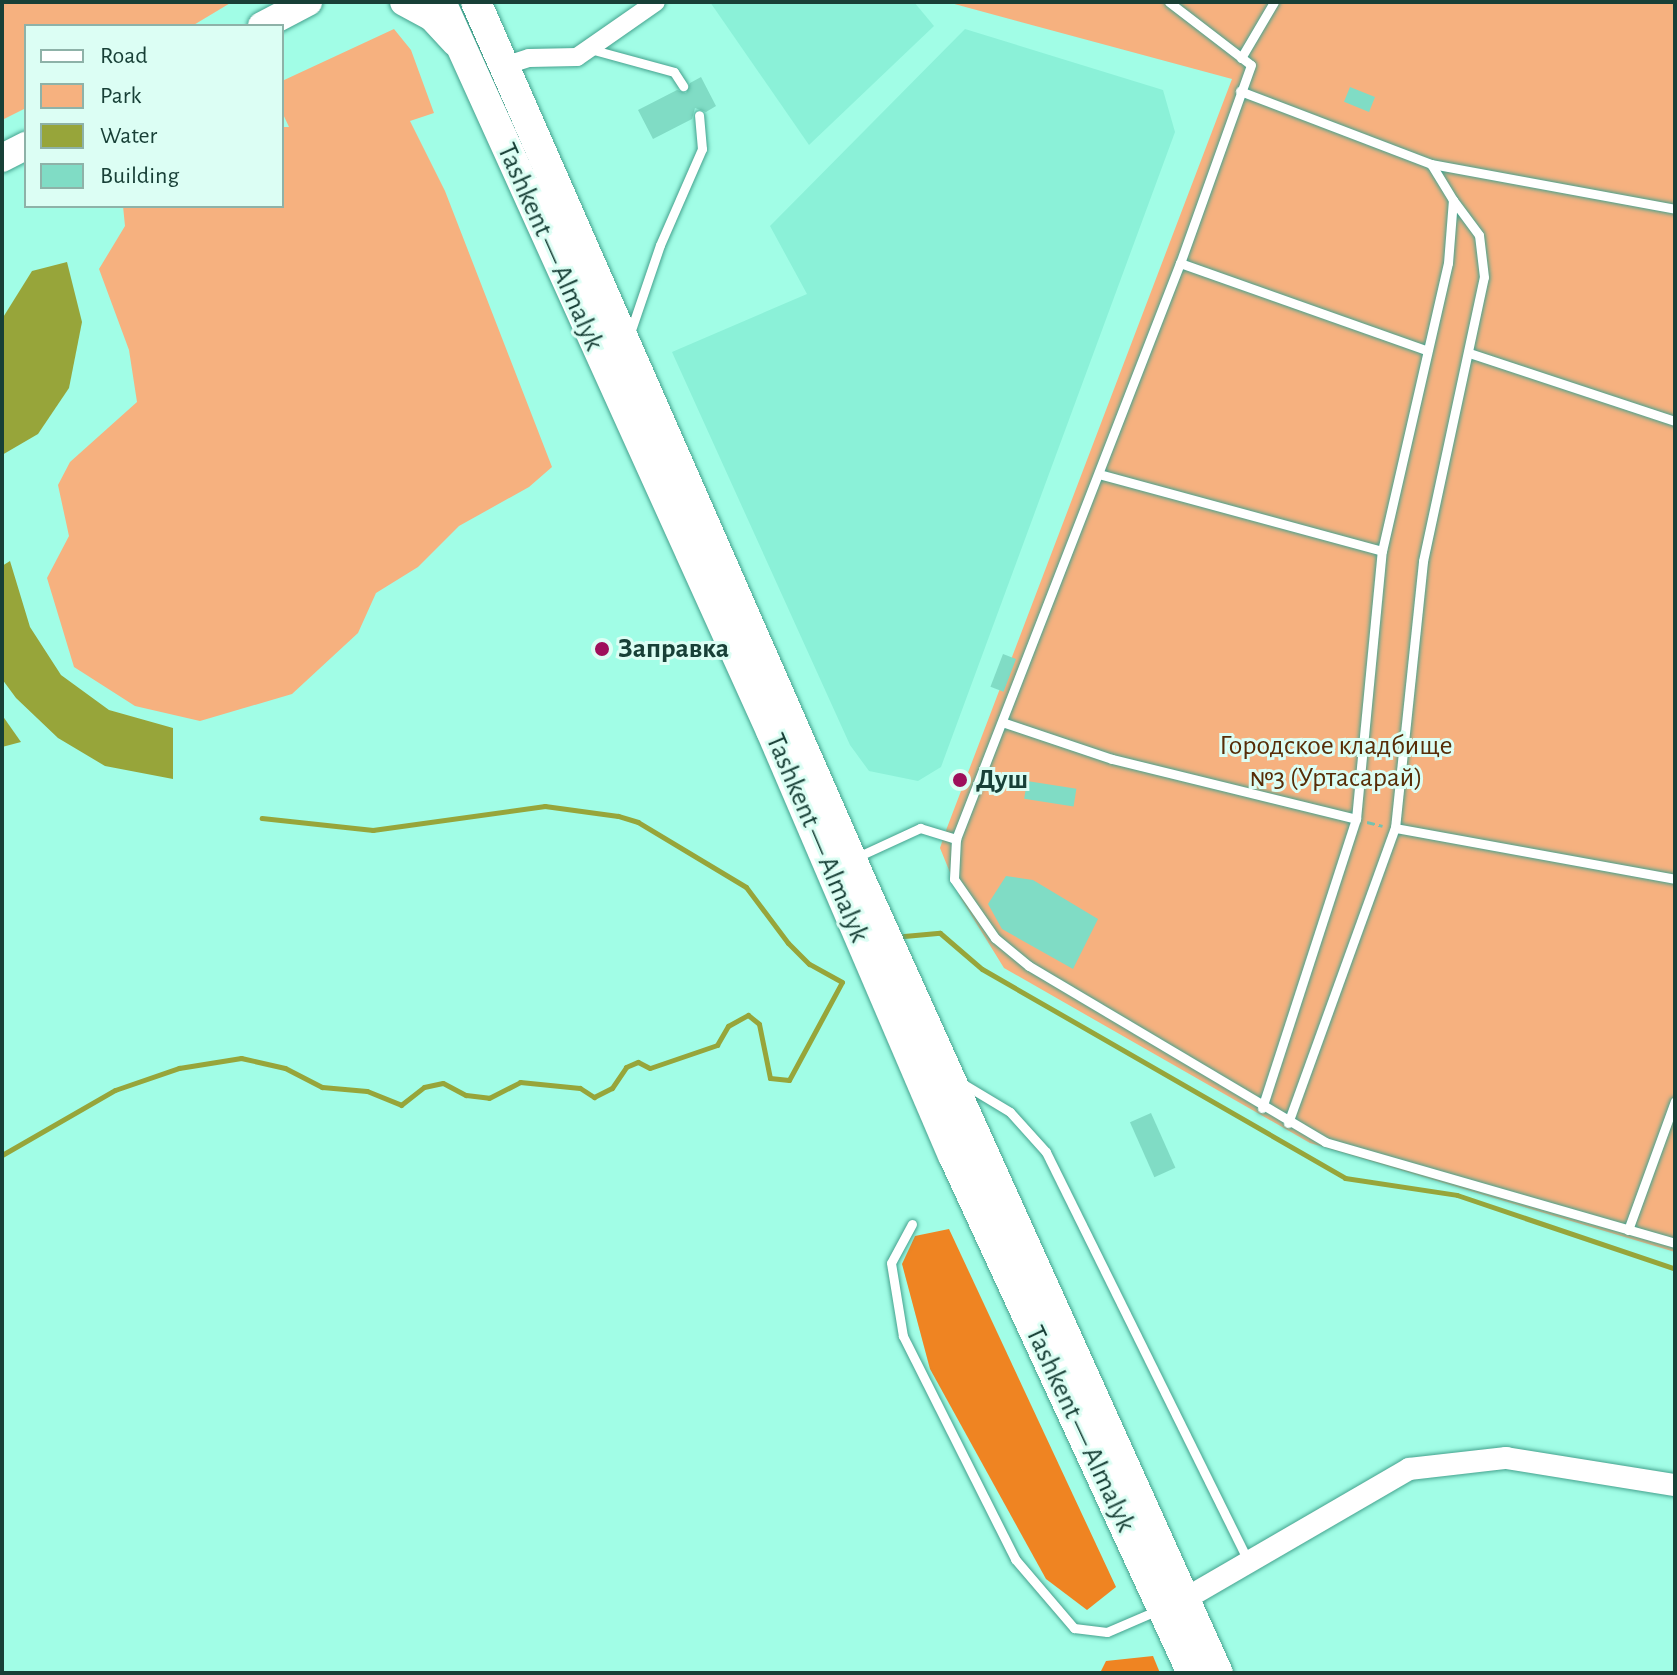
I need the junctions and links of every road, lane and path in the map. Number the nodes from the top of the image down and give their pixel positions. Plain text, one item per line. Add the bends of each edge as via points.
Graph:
1 (404, 2) edge
2 (441, 2) edge
3 (476, 2) edge
4 (656, 2) edge
5 (1169, 2) edge
6 (1274, 2) edge
7 (308, 3) edge
8 (266, 24) edge
9 (589, 49) junction
10 (463, 51) junction
11 (1241, 58) junction
12 (504, 66) junction
13 (683, 86) dead end
14 (1240, 91) junction
15 (699, 115) dead end
16 (24, 147) edge
17 (2, 158) edge
18 (1431, 164) junction
19 (1453, 200) junction
20 (1675, 209) edge
21 (1180, 263) junction
22 (626, 343) junction
23 (1426, 350) junction
24 (1469, 353) junction
25 (1675, 421) edge
26 (1099, 474) junction
27 (1382, 551) junction
28 (1002, 722) junction
29 (1356, 819) junction
30 (1395, 828) junction
31 (956, 839) junction
32 (852, 860) junction
33 (1675, 879) edge
34 (948, 1075) junction
35 (1675, 1101) edge
36 (1262, 1108) junction
37 (1288, 1123) junction
38 (912, 1224) dead end
39 (1628, 1230) junction
40 (1675, 1243) edge
41 (1675, 1485) edge
42 (1249, 1564) junction
43 (1174, 1603) junction
44 (1192, 1673) edge
45 (1218, 1673) edge

1 - 10 main road via 432,17
2 - 10 highway, Tashkent — Almalyk
3 - 12 highway, Tashkent — Almalyk
4 - 9 street
5 - 11 lane
6 - 11 lane
7 - 8 main road
9 - 12 street via 577,57 529,58
9 - 13 lane via 674,72
10 - 43 highway, Tashkent — Almalyk via 771,731 953,1155
11 - 14 lane via 1251,65
12 - 22 highway, Tashkent — Almalyk
14 - 18 lane
14 - 21 lane
15 - 22 lane via 702,149 660,245
16 - 17 main road
18 - 19 lane
18 - 20 lane
19 - 23 lane via 1448,263
19 - 24 lane via 1479,235 1484,257
21 - 23 lane
21 - 26 lane
22 - 32 highway, Tashkent — Almalyk
23 - 27 lane
24 - 25 lane
24 - 30 lane via 1423,561
26 - 27 lane
26 - 28 lane
27 - 29 lane
28 - 29 lane via 1112,759
28 - 31 lane
29 - 30 path
29 - 36 lane
30 - 33 lane
30 - 37 lane
31 - 32 lane via 920,828
31 - 36 lane via 954,879 995,938 1029,966
32 - 34 highway, Tashkent — Almalyk
34 - 42 lane via 1010,1112 1046,1152
34 - 43 highway, Tashkent — Almalyk
35 - 39 lane
36 - 37 lane
37 - 39 lane via 1325,1142 1394,1164
38 - 43 lane via 891,1263 903,1336 1015,1559 1074,1628 1107,1632
39 - 40 lane
41 - 42 street via 1506,1458 1409,1469
42 - 43 street
43 - 44 highway, Tashkent — Almalyk
43 - 45 highway, Tashkent — Almalyk

